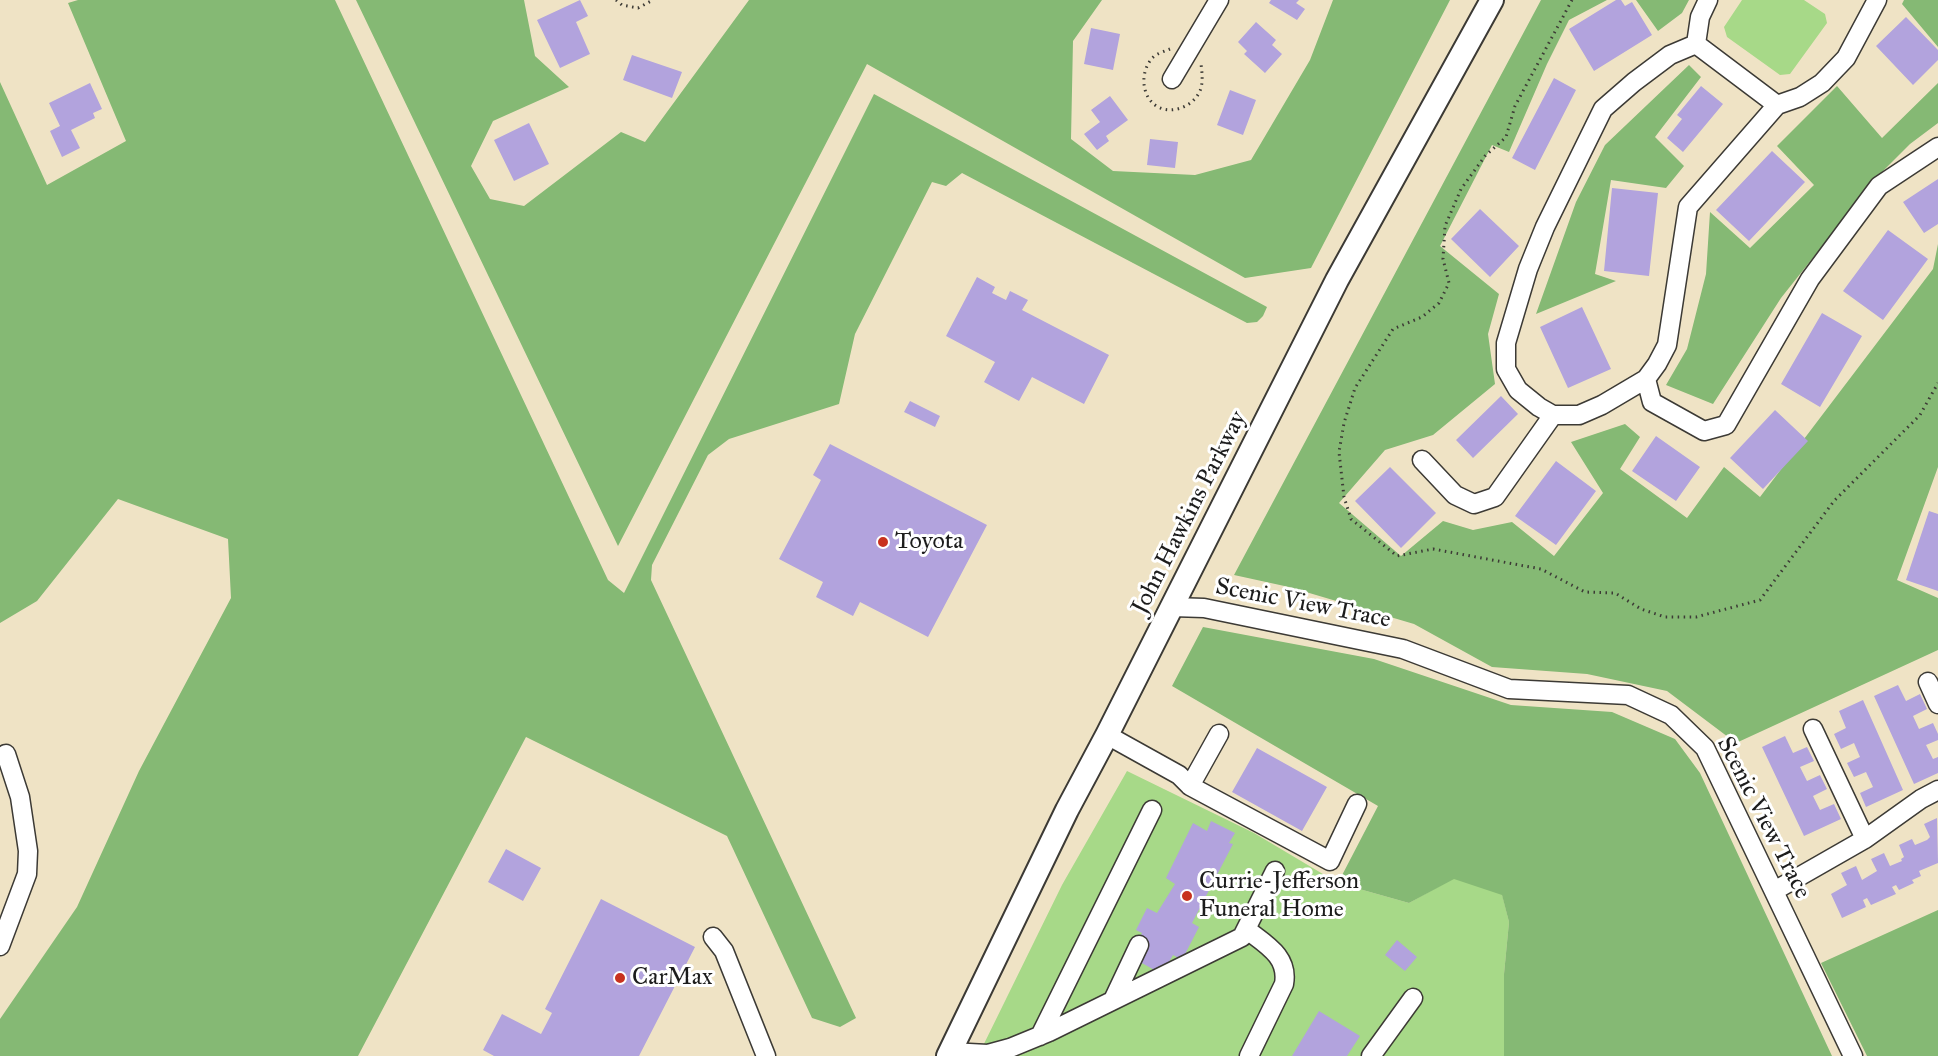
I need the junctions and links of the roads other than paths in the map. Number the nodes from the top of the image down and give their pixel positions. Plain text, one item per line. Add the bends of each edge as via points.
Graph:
1 (1219, 0) edge
2 (1492, 0) edge
3 (1708, 0) edge
4 (1877, 0) edge
5 (1696, 44) junction
6 (1172, 79) dead end
7 (1777, 105) junction
8 (1938, 147) edge
9 (1646, 379) junction
10 (1553, 416) junction
11 (1422, 460) dead end
12 (1172, 607) junction
13 (1928, 682) dead end
14 (1938, 704) edge
15 (1813, 729) dead end
16 (1219, 734) dead end
17 (1107, 735) junction
18 (6, 754) dead end
19 (1190, 786) junction
20 (1938, 790) edge
21 (1357, 804) dead end
22 (1152, 810) dead end
23 (1865, 838) junction
24 (1275, 871) dead end
25 (1774, 891) junction
26 (1246, 929) junction
27 (713, 937) dead end
28 (1139, 945) dead end
29 (0, 946) edge
30 (1413, 998) dead end
31 (1113, 1000) junction
32 (1040, 1036) junction
33 (949, 1054) edge
34 (766, 1056) edge
35 (1250, 1056) edge
36 (1371, 1056) edge
37 (1853, 1056) edge

1 - 6 street
2 - 12 main road, John Hawkins Parkway via 1337,280
3 - 5 street via 1700,17
4 - 7 street via 1846,58 1822,84
5 - 7 street
5 - 10 street via 1670,55 1603,109 1528,269 1506,343 1506,369 1518,390
7 - 9 street via 1688,207 1668,345
8 - 9 street via 1879,186 1810,279 1726,425 1704,431 1652,402
9 - 10 street via 1579,415
10 - 11 street via 1495,497 1484,501 1474,504 1455,495
12 - 17 main road, John Hawkins Parkway
12 - 25 street, Scenic View Trace via 1203,608 1403,649 1509,689 1628,695 1671,715 1705,748
13 - 14 street
15 - 23 street
16 - 19 street
17 - 19 street via 1179,775
17 - 33 main road, John Hawkins Parkway
18 - 29 street via 20,797 28,851 27,874
19 - 21 street via 1330,861
20 - 23 street
22 - 32 street
23 - 25 street
24 - 26 street
25 - 37 street, Scenic View Trace
26 - 31 street via 1242,937
26 - 35 street via 1278,955 1286,975
27 - 34 street via 724,951
28 - 31 street
30 - 36 street
31 - 32 street
32 - 33 street via 988,1054

